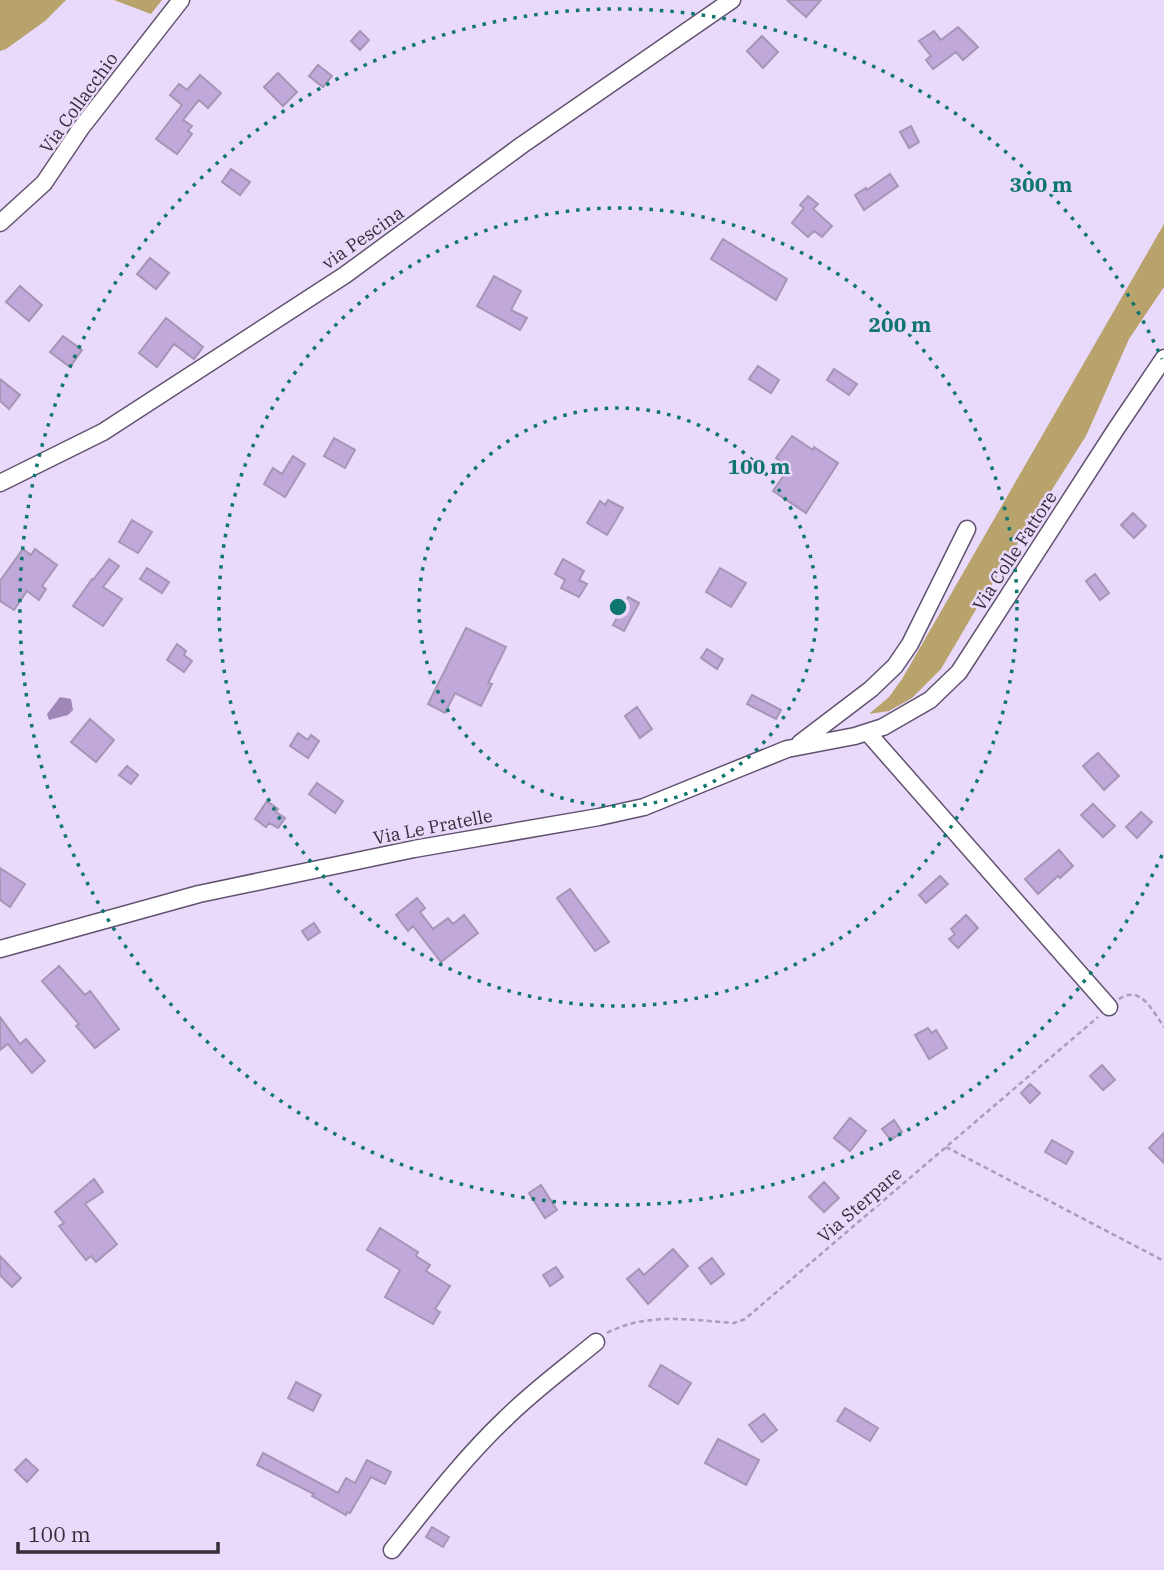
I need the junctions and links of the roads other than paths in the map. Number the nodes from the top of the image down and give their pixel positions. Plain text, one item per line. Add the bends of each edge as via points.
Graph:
1 (181, 0) edge
2 (732, 0) edge
3 (0, 223) edge
4 (1164, 358) edge
5 (0, 483) edge
6 (967, 529) dead end
7 (868, 733) junction
8 (795, 747) junction
9 (0, 949) edge
10 (1109, 1007) road end
11 (596, 1342) road end
12 (392, 1550) dead end

1 - 3 street, Via Collacchio via 44,183
2 - 5 street, via Pescina via 345,275 109,429
4 - 7 street, Via Colle Fattore via 955,678 916,710
6 - 8 street via 895,666
7 - 8 street, Via Le Pratelle
7 - 10 street
8 - 9 street, Via Le Pratelle via 644,807 199,894
11 - 12 street via 498,1426

